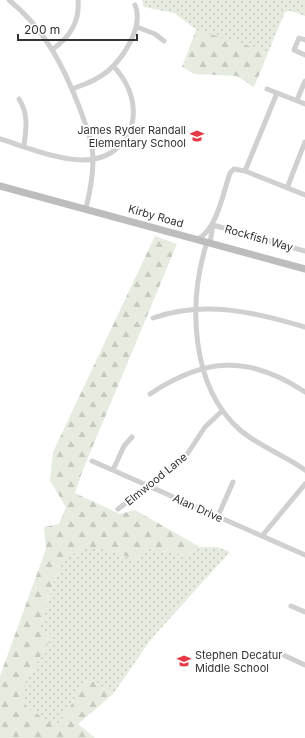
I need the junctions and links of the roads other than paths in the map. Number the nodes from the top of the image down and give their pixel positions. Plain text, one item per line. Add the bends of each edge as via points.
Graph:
1 (9, 0) edge
2 (78, 0) edge
3 (135, 5) dead end
4 (137, 27) junction
5 (305, 40) edge
6 (164, 41) dead end
7 (53, 49) junction
8 (305, 55) edge
9 (113, 66) junction
10 (305, 81) edge
11 (267, 89) dead end
12 (72, 90) junction
13 (277, 92) junction
14 (19, 99) dead end
15 (297, 100) junction
16 (305, 104) edge
17 (0, 139) edge
18 (305, 142) edge
19 (24, 146) junction
20 (93, 159) junction
21 (245, 171) junction
22 (0, 186) edge
23 (287, 188) junction
24 (305, 195) edge
25 (86, 208) junction
26 (213, 224) junction
27 (198, 239) junction
28 (208, 242) junction
29 (305, 250) edge
30 (305, 269) edge
31 (196, 309) junction
32 (153, 318) dead end
33 (305, 326) edge
34 (202, 369) junction
35 (305, 392) edge
36 (150, 394) dead end
37 (222, 410) junction
38 (132, 437) dead end
39 (92, 461) dead end
40 (113, 470) junction
41 (305, 470) edge
42 (233, 482) dead end
43 (305, 484) edge
44 (148, 486) junction
45 (118, 509) dead end
46 (218, 516) junction
47 (262, 536) junction
48 (305, 554) edge
49 (291, 606) dead end
50 (305, 612) edge
51 (281, 654) dead end
52 (305, 665) edge

1 - 7 street via 35,25
2 - 7 street via 78,15 74,27
3 - 4 street
4 - 6 street via 155,34
4 - 9 street
5 - 8 street via 299,38 294,50
7 - 12 street
9 - 12 street via 98,78
9 - 20 street via 130,92 134,108 132,123 125,139 116,150 105,157
10 - 15 street
11 - 13 street
12 - 20 street via 89,134
13 - 15 street
13 - 21 street
14 - 19 street via 25,107 27,117
15 - 16 street
17 - 19 street
18 - 23 street
19 - 20 street via 71,160
20 - 25 street via 92,181
21 - 23 street
21 - 26 street via 237,169 230,172
22 - 25 main road, Kirby Road
23 - 24 street
25 - 27 main road, Kirby Road
26 - 27 street via 204,236
26 - 28 street
26 - 29 street, Rockfish Way
27 - 28 main road, Kirby Road
28 - 30 main road, Kirby Road
28 - 31 street via 198,276
31 - 32 street
31 - 33 street via 244,311
31 - 34 street
34 - 35 street via 226,364 247,366 273,375
34 - 36 street via 178,377
34 - 37 street
37 - 41 street via 237,427 254,440
37 - 44 street, Elmwood Lane via 205,427 186,457
38 - 40 street via 124,446
39 - 40 street, Alan Drive
40 - 44 street, Alan Drive
42 - 46 street
43 - 47 street
44 - 45 street, Elmwood Lane
44 - 46 street, Alan Drive
46 - 47 street, Alan Drive
47 - 48 street, Alan Drive
49 - 50 street
51 - 52 street

